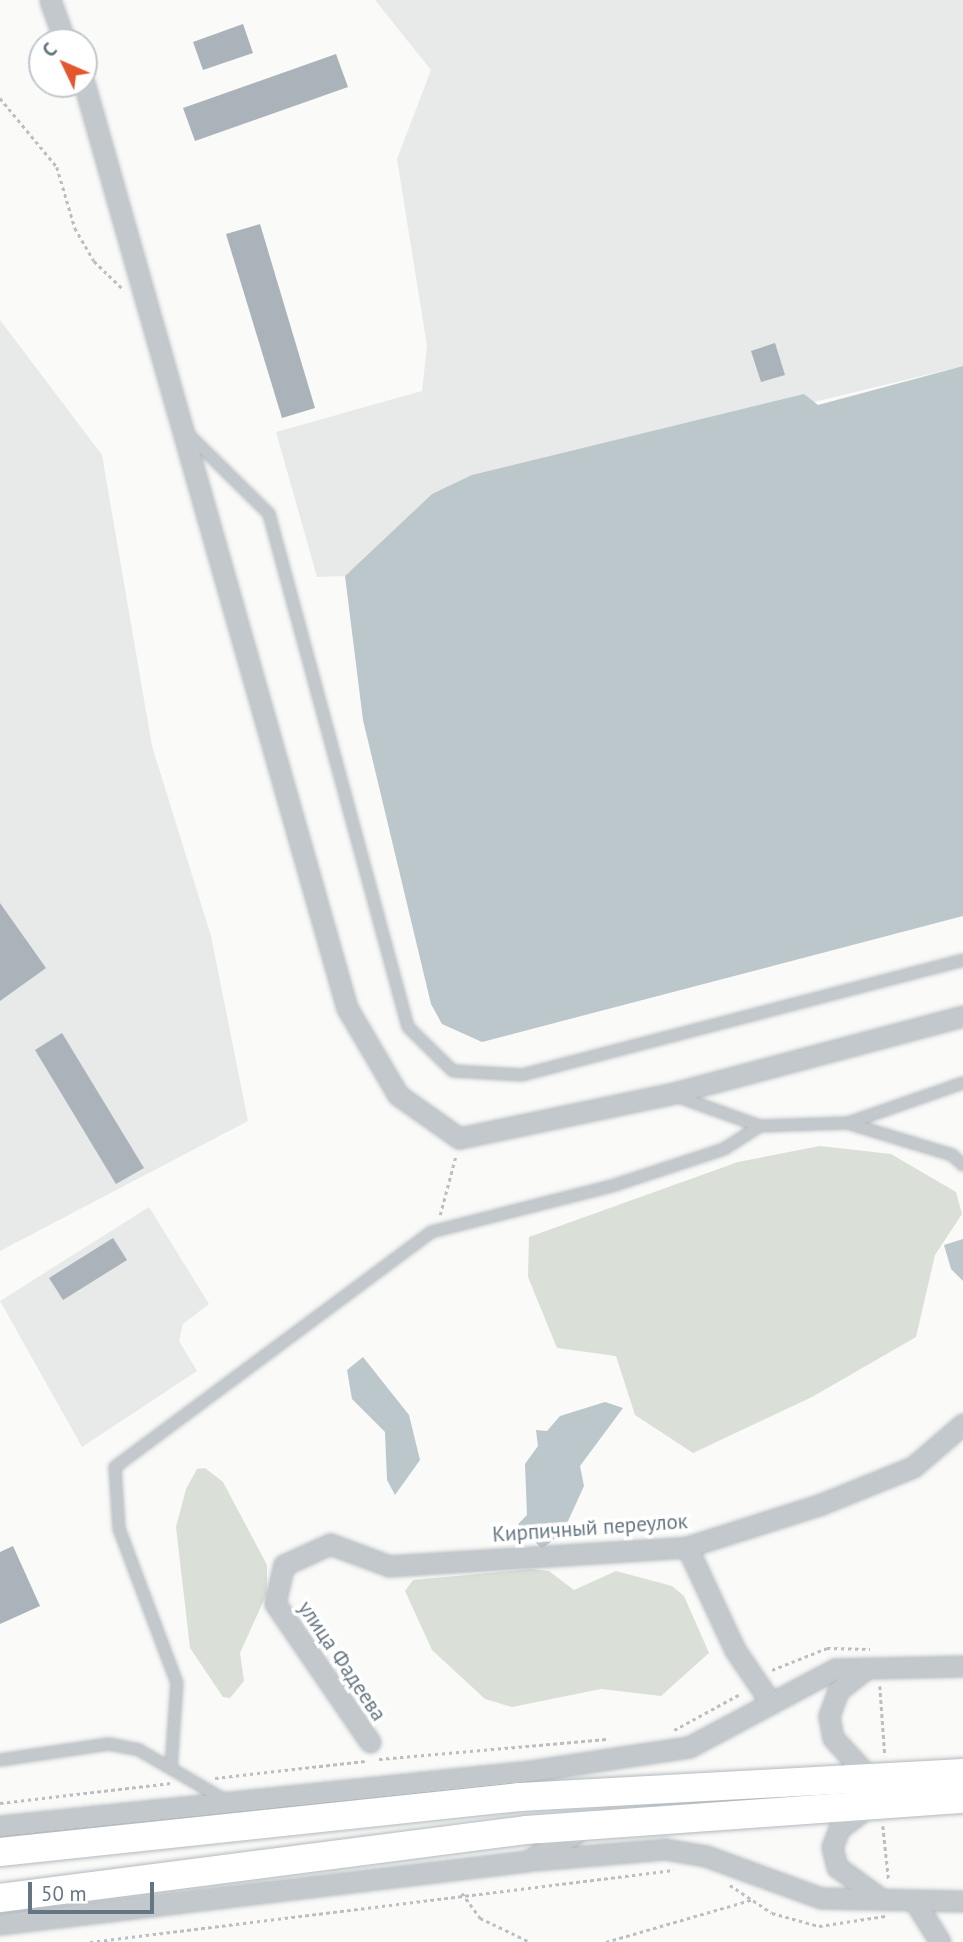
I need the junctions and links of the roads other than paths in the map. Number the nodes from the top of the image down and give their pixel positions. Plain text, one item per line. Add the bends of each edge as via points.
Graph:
1 (50, 0) edge
2 (60, 28) edge
3 (88, 98) edge
4 (179, 426) junction
5 (963, 960) edge
6 (963, 1016) edge
7 (963, 1083) edge
8 (670, 1094) junction
9 (847, 1123) junction
10 (760, 1126) junction
11 (963, 1165) edge
12 (961, 1430) edge
13 (687, 1547) junction
14 (284, 1565) joint
15 (963, 1666) edge
16 (872, 1667) junction
17 (771, 1703) junction
18 (370, 1742) dead end
19 (0, 1760) edge
20 (171, 1768) junction
21 (530, 1771) junction
22 (963, 1773) edge
23 (878, 1792) junction
24 (577, 1794) junction
25 (963, 1799) edge
26 (226, 1800) junction
27 (592, 1825) junction
28 (0, 1826) edge
29 (0, 1852) edge
30 (527, 1861) junction
31 (0, 1898) edge
32 (886, 1899) junction
33 (914, 1900) junction
34 (963, 1901) edge
35 (0, 1924) edge
36 (940, 1942) edge

1 - 2 street
3 - 4 street
4 - 5 lane via 269,514 408,1027 453,1071 522,1075
4 - 8 street via 348,1008 398,1095 459,1138
6 - 8 street
7 - 9 lane
8 - 10 lane
9 - 10 lane
9 - 11 lane via 952,1155
10 - 20 lane via 724,1149 615,1185 431,1232 115,1467 119,1529 177,1683
12 - 13 street, Кирпичный переулок via 913,1466 819,1505
13 - 14 street, Кирпичный переулок via 389,1566 330,1544
13 - 17 street via 735,1650
14 - 18 street, улица Фадеева via 275,1603
15 - 16 street
16 - 17 street via 835,1669
16 - 23 street via 838,1691 829,1716 833,1738
17 - 21 street via 689,1747
19 - 20 lane via 109,1744 139,1750
20 - 26 lane
21 - 24 street
21 - 26 street
22 - 23 main road
23 - 24 main road
23 - 25 main road
23 - 27 main road
23 - 32 street via 852,1815 832,1847 845,1875
24 - 29 main road
26 - 28 street
27 - 30 street
27 - 31 main road
30 - 32 street via 665,1849 706,1856 784,1890
30 - 35 street
32 - 33 street
33 - 34 street
33 - 36 street

